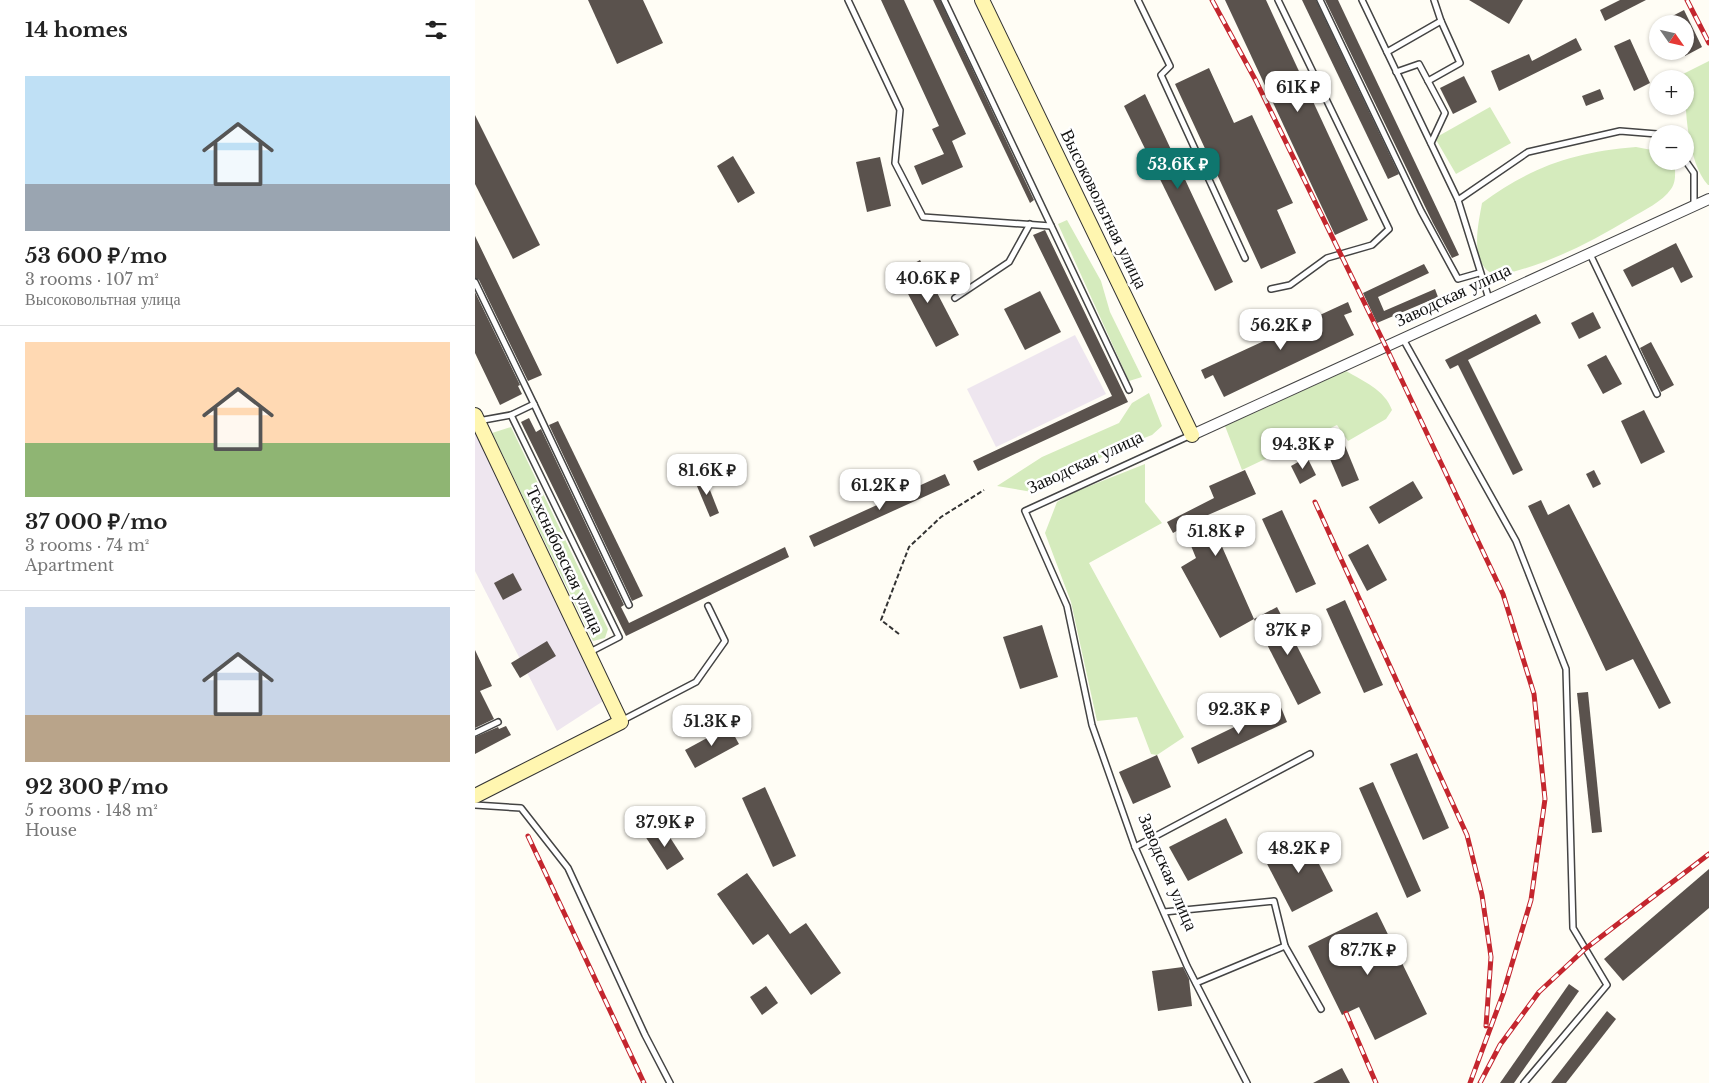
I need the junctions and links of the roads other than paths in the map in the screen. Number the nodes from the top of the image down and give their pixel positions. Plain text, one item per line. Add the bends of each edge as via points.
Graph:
1 (848, 0) edge
2 (944, 0) edge
3 (982, 0) edge
4 (1138, 0) edge
5 (1278, 0) edge
6 (1320, 0) edge
7 (1362, 0) edge
8 (1434, 0) edge
9 (1441, 21) junction
10 (1387, 52) junction
11 (1396, 72) junction
12 (1428, 81) junction
13 (1649, 133) edge
14 (1431, 143) junction
15 (1692, 170) edge
16 (1709, 199) edge
17 (1458, 200) junction
18 (1694, 206) junction
19 (1030, 224) junction
20 (1051, 226) junction
21 (1589, 252) junction
22 (1245, 258) dead end
23 (1479, 273) junction
24 (475, 282) edge
25 (1271, 289) dead end
26 (955, 298) dead end
27 (1489, 299) junction
28 (1403, 339) junction
29 (1129, 390) dead end
30 (1657, 394) dead end
31 (534, 404) junction
32 (511, 415) junction
33 (476, 418) edge
34 (1192, 435) junction
35 (629, 605) dead end
36 (708, 606) dead end
37 (588, 653) junction
38 (498, 722) dead end
39 (621, 722) junction
40 (475, 733) edge
41 (1310, 754) dead end
42 (475, 796) edge
43 (475, 806) edge
44 (1135, 848) junction
45 (1164, 912) junction
46 (1285, 946) junction
47 (1196, 983) junction
48 (1321, 1009) dead end
49 (670, 1083) edge
50 (1247, 1083) edge
51 (1524, 1083) edge

1 - 19 lane via 900,110 895,163 923,217
2 - 20 lane
3 - 34 street, Высоковольтная улица
4 - 22 lane via 1170,66 1161,75
5 - 25 lane via 1389,229 1372,245 1327,258 1290,284
6 - 23 lane via 1421,211 1458,279
7 - 10 lane
8 - 9 lane
9 - 10 lane
9 - 12 lane via 1460,63
10 - 11 lane
11 - 12 lane via 1419,64
11 - 14 lane
12 - 14 lane via 1445,113
13 - 17 lane via 1620,131 1528,152
14 - 17 lane
15 - 18 lane
16 - 18 street, Заводская улица
17 - 23 lane
18 - 21 street, Заводская улица
19 - 20 lane
19 - 26 lane via 1009,262
20 - 29 lane
21 - 27 street, Заводская улица
21 - 30 lane
23 - 27 lane
24 - 31 lane
27 - 28 street, Заводская улица
28 - 34 street, Заводская улица
28 - 51 lane via 1516,541 1566,669 1573,928 1607,985
31 - 32 lane
31 - 35 lane
32 - 33 lane
32 - 37 lane via 619,637
33 - 37 street, Техснабовская улица
34 - 44 lane, Заводская улица via 1025,511 1067,606 1092,725
36 - 39 lane via 725,641 696,682
37 - 39 street, Техснабовская улица
38 - 40 lane
39 - 42 street
41 - 44 lane
43 - 49 lane via 521,808 568,868
44 - 45 lane, Заводская улица
45 - 46 lane via 1274,901
45 - 47 lane, Заводская улица
46 - 47 lane
46 - 48 lane
47 - 50 lane, Заводская улица

